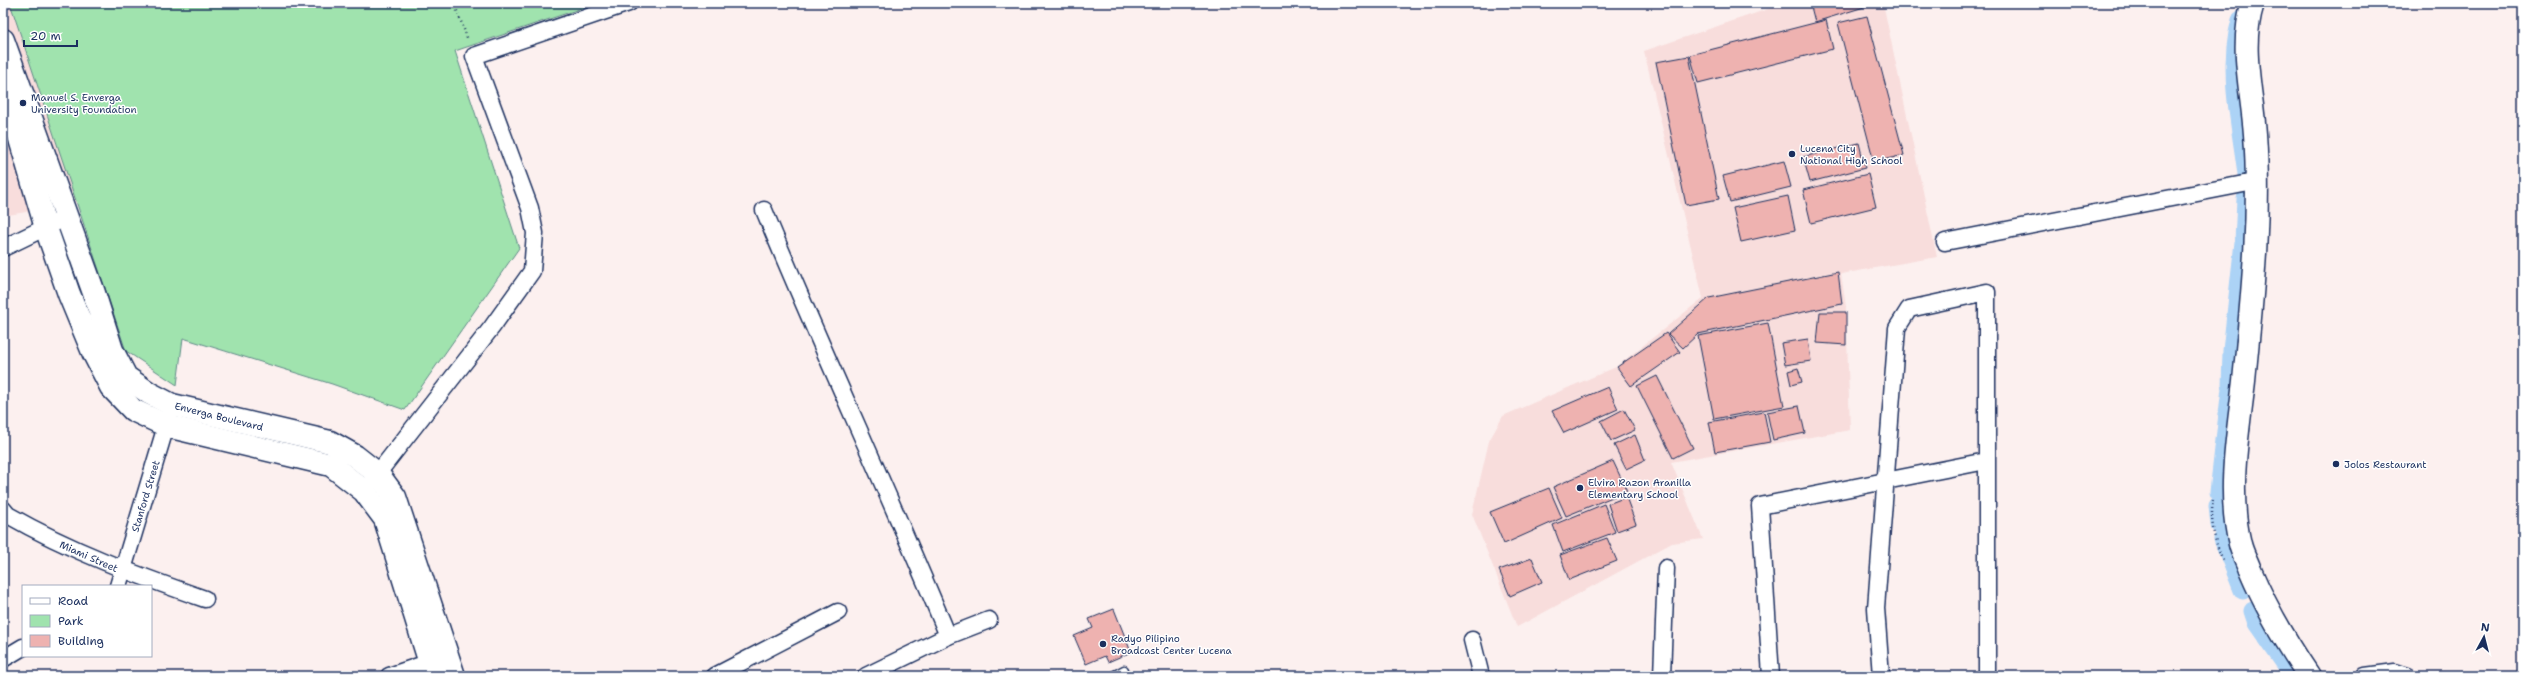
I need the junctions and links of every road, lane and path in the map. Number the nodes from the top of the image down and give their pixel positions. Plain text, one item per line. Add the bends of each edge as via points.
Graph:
1 (454, 3) edge
2 (629, 3) edge
3 (2253, 3) edge
4 (3, 40) edge
5 (474, 56) junction
6 (3, 90) edge
7 (2259, 181) junction
8 (764, 210) dead end
9 (65, 218) junction
10 (46, 228) junction
11 (1945, 242) dead end
12 (3, 248) edge
13 (172, 405) junction
14 (167, 426) junction
15 (1986, 461) junction
16 (378, 474) junction
17 (1887, 481) junction
18 (364, 491) junction
19 (3, 509) edge
20 (1666, 568) dead end
21 (122, 570) junction
22 (118, 585) edge
23 (205, 599) dead end
24 (838, 612) dead end
25 (989, 620) dead end
26 (948, 636) junction
27 (1472, 640) dead end
28 (22, 649) edge
29 (3, 659) edge
30 (432, 669) edge
31 (1124, 670) dead end
32 (388, 676) edge
33 (454, 676) edge
34 (715, 676) edge
35 (866, 676) edge
36 (1113, 676) edge
37 (1481, 676) edge
38 (1662, 676) edge
39 (1771, 676) edge
40 (1881, 676) edge
41 (1987, 676) edge
42 (2309, 676) edge
43 (2365, 676) edge
44 (2408, 676) edge

1 - 5 path
2 - 5 street
3 - 7 street via 2249,16 2246,63 2254,112
4 - 9 street, Enverga Boulevard
5 - 16 street via 530,208 535,233 532,271
6 - 10 street
7 - 11 street
7 - 42 street via 2256,261 2235,461 2234,498 2240,544 2258,588 2286,642
8 - 26 street via 811,324 886,487
9 - 10 street
9 - 13 street, Enverga Boulevard via 94,293 112,350 126,378
10 - 12 street
10 - 14 street via 90,345 111,387 133,410
13 - 14 street, Stanford Street
13 - 16 street, Enverga Boulevard via 330,442 355,456
14 - 18 street via 331,466
14 - 21 street, Stanford Street
15 - 17 street
15 - 17 street via 1987,292 1909,309 1897,328
15 - 41 street
16 - 18 street
16 - 33 street, Enverga Boulevard via 395,496
17 - 39 street via 1760,506
17 - 40 street via 1876,608
18 - 30 street via 385,519
19 - 21 street, Miami Street via 8,515 35,531
20 - 38 street
21 - 22 street, Stanford Street
21 - 23 street, Miami Street
24 - 34 street
25 - 26 street
26 - 35 street
27 - 37 street
28 - 29 street
30 - 32 street
31 - 36 lane
43 - 44 street via 2389,672

